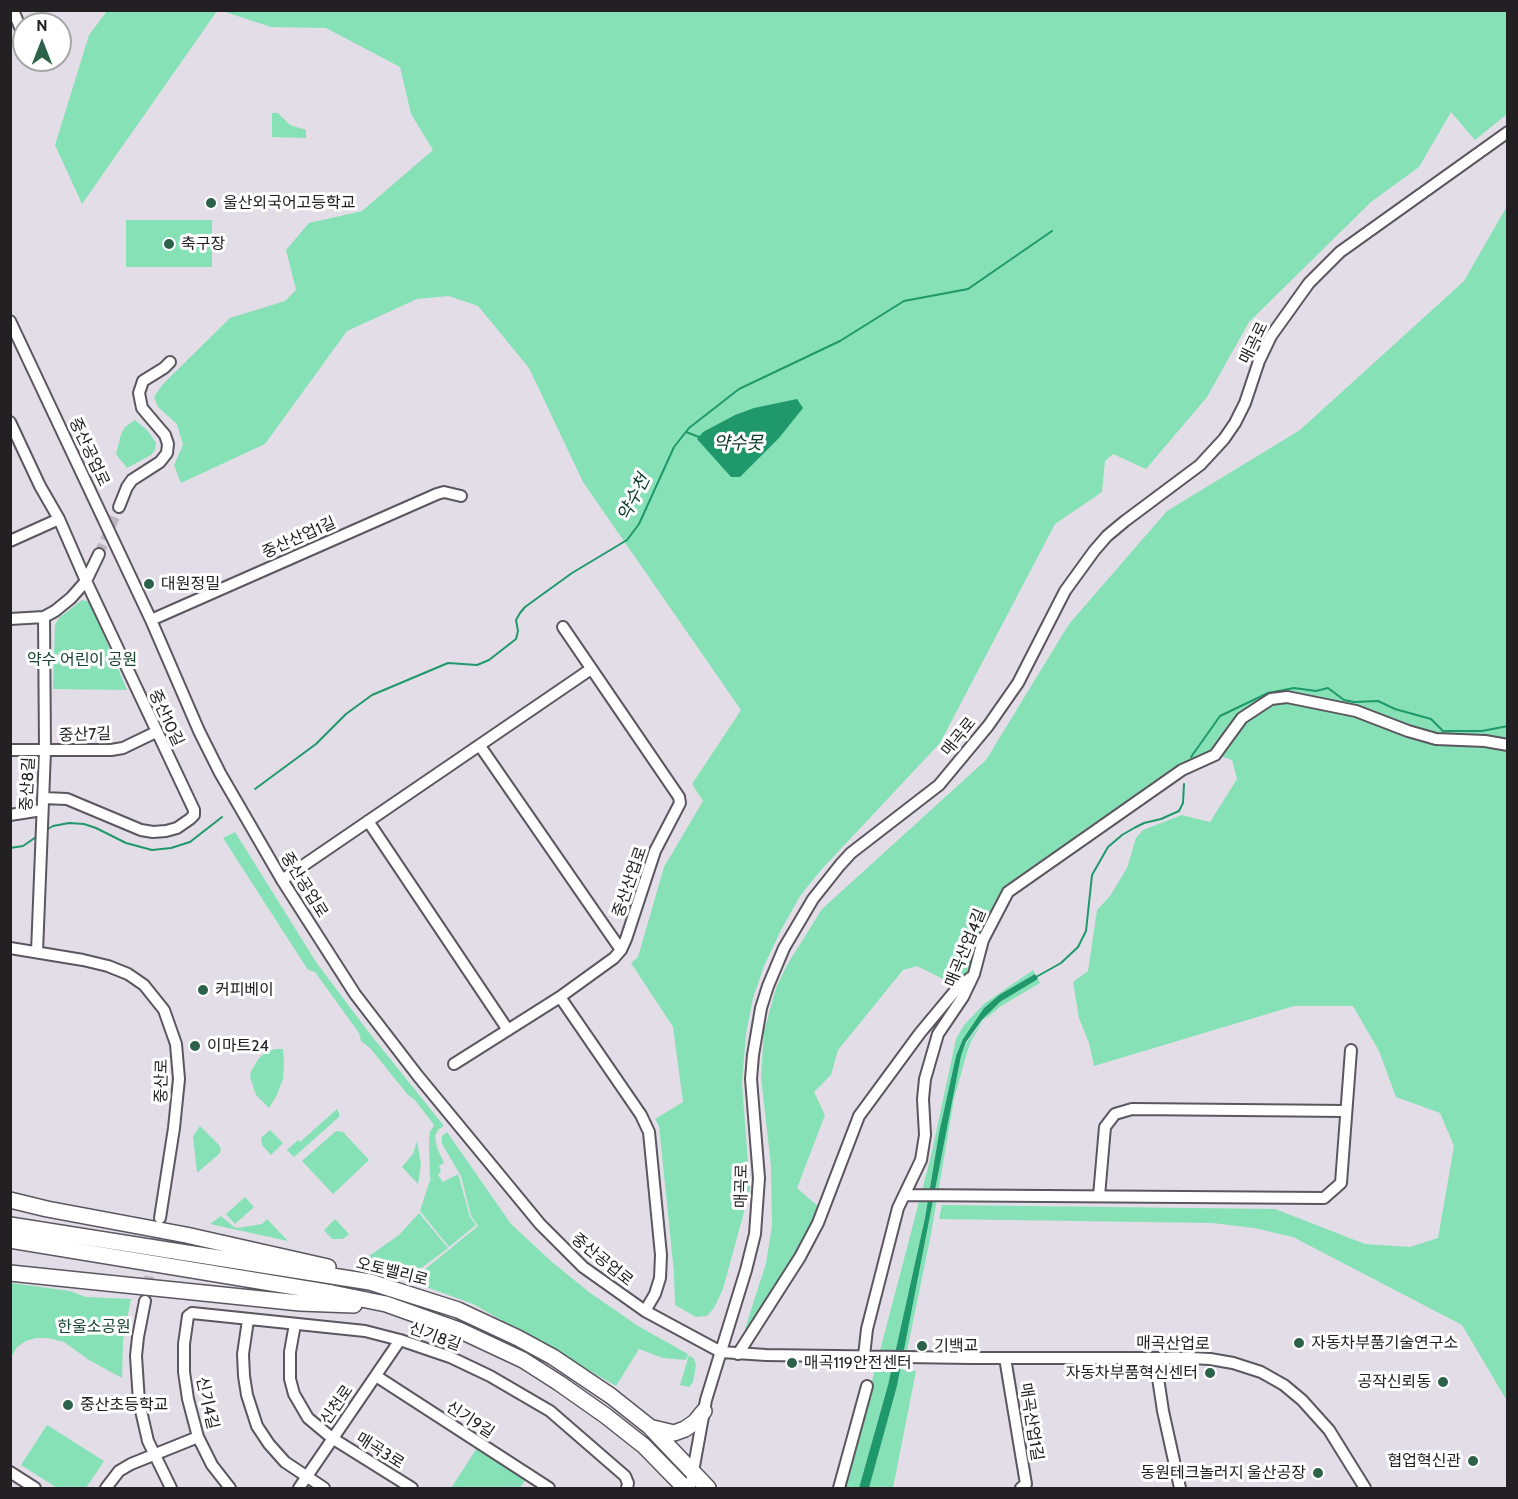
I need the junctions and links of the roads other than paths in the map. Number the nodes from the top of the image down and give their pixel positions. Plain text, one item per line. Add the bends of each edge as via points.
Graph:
1 (1508, 132) edge
2 (10, 321) edge
3 (170, 362) dead end
4 (10, 422) edge
5 (461, 496) dead end
6 (119, 507) tunnel mouth
7 (59, 519) junction
8 (10, 541) edge
9 (99, 554) tunnel mouth
10 (86, 581) junction
11 (44, 617) junction
12 (10, 619) edge
13 (151, 620) junction
14 (563, 627) dead end
15 (591, 669) junction
16 (156, 732) junction
17 (1508, 745) edge
18 (480, 746) junction
19 (10, 750) edge
20 (45, 751) junction
21 (43, 798) junction
22 (42, 810) junction
23 (10, 815) edge
24 (368, 821) junction
25 (282, 880) junction
26 (10, 948) edge
27 (621, 950) junction
28 (36, 952) junction
29 (974, 974) junction
30 (560, 997) junction
31 (508, 1030) junction
32 (1351, 1050) dead end
33 (454, 1064) dead end
34 (1346, 1112) junction
35 (909, 1195) junction
36 (1099, 1196) junction
37 (10, 1200) edge
38 (160, 1218) tunnel mouth
39 (10, 1225) edge
40 (10, 1240) edge
41 (11, 1273) edge
42 (370, 1282) junction
43 (145, 1301) tunnel mouth
44 (386, 1304) junction
45 (645, 1311) junction
46 (188, 1316) joint
47 (248, 1320) junction
48 (295, 1324) junction
49 (400, 1340) junction
50 (721, 1352) junction
51 (738, 1354) junction
52 (870, 1356) junction
53 (1005, 1358) junction
54 (1155, 1358) junction
55 (376, 1376) junction
56 (867, 1386) dead end
57 (704, 1411) junction
58 (650, 1427) junction
59 (198, 1437) junction
60 (332, 1438) junction
61 (154, 1456) junction
62 (693, 1471) junction
63 (10, 1472) edge
64 (306, 1478) junction
65 (1024, 1487) edge
66 (36, 1488) edge
67 (106, 1488) edge
68 (171, 1488) edge
69 (230, 1488) edge
70 (299, 1488) edge
71 (324, 1488) edge
72 (411, 1488) edge
73 (549, 1488) edge
74 (627, 1488) edge
75 (688, 1488) edge
76 (708, 1488) edge
77 (839, 1488) edge
78 (1180, 1488) edge
79 (1365, 1488) edge

1 - 50 street, 매곡로 via 1340,252 1309,283 1272,336 1245,403 1218,447 1100,543 1065,591 1018,683 958,763 939,785 851,853 813,899 776,966 757,1030 751,1079 759,1178 757,1218
2 - 13 street, 중산공업로
3 - 6 street via 143,381 138,393 142,408 166,437 167,453 132,480
4 - 7 street, 중산10길
5 - 13 street, 중산산업1길 via 437,494
7 - 8 street
7 - 10 street, 중산10길
9 - 10 street
10 - 11 street via 71,598
10 - 16 street, 중산10길
11 - 12 street
11 - 20 street, 중산8길
13 - 25 street, 중산공업로 via 220,773
14 - 15 street, 중산산업로
15 - 18 street
15 - 27 street, 중산산업로 via 680,803 652,858
16 - 20 street, 중산7길 via 123,748
16 - 21 street, 중산10길 via 194,810 194,815 177,828 160,832 141,830 74,801
17 - 29 street, 매곡산업4길 via 1436,739 1356,711 1287,697 1271,699 1242,718 1215,755 1182,770 1008,892 982,940
18 - 24 street
18 - 27 street
19 - 20 street, 중산7길
20 - 21 street, 중산8길
21 - 22 street, 중산8길
22 - 23 street
22 - 28 street, 중산8길
24 - 25 street
24 - 31 street
25 - 45 street, 중산공업로 via 355,994 506,1185 564,1250
26 - 28 street, 중산로
27 - 30 street
28 - 38 street, 중산로 via 83,960 128,974 144,985 164,1010 176,1044 179,1079
29 - 35 street, 매곡산업4길 via 938,1034 925,1079 921,1160
29 - 51 street via 920,1033 859,1116 818,1223
30 - 31 street
30 - 45 street via 641,1115 648,1132 662,1255 660,1278
31 - 33 street
32 - 34 street
34 - 36 street via 1132,1109 1115,1114 1105,1127
34 - 36 street via 1341,1183 1324,1198
35 - 36 street
35 - 52 street, 매곡산업4길 via 898,1208 867,1329
37 - 42 highway via 313,1263
39 - 42 highway, 오토밸리로
40 - 44 highway, 오토밸리로
41 - 44 highway via 300,1303
42 - 58 highway, 오토밸리로 via 448,1306 518,1338 582,1375
43 - 61 street via 136,1379 144,1429
44 - 75 highway, 오토밸리로 via 459,1330 523,1360 606,1416
45 - 50 street, 중산공업로
46 - 47 street, 신기8길 via 192,1313
46 - 59 street, 신기4길 via 184,1372
47 - 48 street, 신기8길
47 - 64 street via 243,1354 252,1413 269,1444
48 - 49 street, 신기8길 via 365,1331
48 - 60 street, 매곡3로 via 288,1367 294,1394 308,1418
49 - 55 street, 신천로
49 - 74 street, 신기8길 via 490,1376 549,1411 625,1476
50 - 51 street
50 - 57 street, 매곡로
51 - 52 street
52 - 53 street, 매곡산업로
53 - 54 street, 매곡산업로
53 - 65 street, 매곡산업1길
54 - 78 street via 1162,1411
54 - 79 street, 매곡산업로 via 1233,1363 1284,1385 1329,1430
55 - 60 street, 신천로
55 - 73 street, 신기9길
56 - 77 street
57 - 58 highway via 685,1430 674,1433
57 - 62 street, 매곡로
58 - 62 highway, 오토밸리로
59 - 61 street
59 - 69 street, 신기4길 via 212,1465
60 - 64 street, 신천로
60 - 72 street, 매곡3로
61 - 67 street via 119,1471
61 - 68 street
62 - 75 street, 매곡로
62 - 76 highway, 오토밸리로
63 - 66 street
64 - 70 street, 신천로
64 - 71 street

